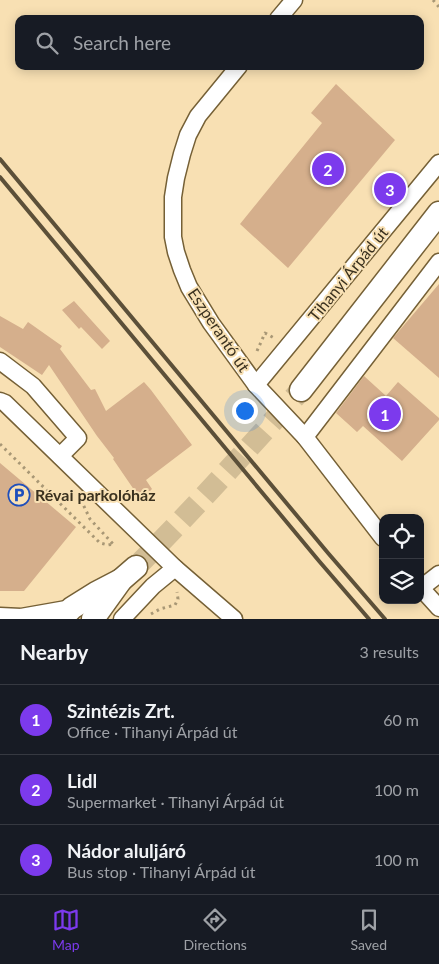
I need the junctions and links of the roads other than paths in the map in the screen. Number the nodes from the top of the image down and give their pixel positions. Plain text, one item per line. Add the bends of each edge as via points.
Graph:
1 (294, 0) edge
2 (281, 15) edge
3 (236, 70) edge
4 (439, 163) edge
5 (439, 213) edge
6 (439, 262) edge
7 (0, 361) edge
8 (256, 385) junction
9 (301, 390) tunnel mouth
10 (0, 401) edge
11 (305, 436) junction
12 (60, 456) junction
13 (379, 533) edge
14 (175, 568) junction
15 (439, 574) edge
16 (424, 585) edge
17 (424, 592) edge
18 (439, 608) edge
19 (66, 613) edge
20 (0, 616) edge
21 (93, 619) edge
22 (122, 619) edge
23 (234, 619) edge

1 - 2 street
3 - 8 street, Eszperantó út via 198,116 188,136 176,178 173,227 176,252 189,287 210,323
4 - 8 street, Tihanyi Árpád út
5 - 9 street, Tihanyi Árpád út
6 - 11 street
7 - 12 street via 33,386 78,438
8 - 11 street, Eszperantó út
10 - 12 street
11 - 13 street, Eszperantó út
12 - 14 street
14 - 22 street via 152,586
14 - 23 street
15 - 16 street
17 - 18 street
19 - 20 street
19 - 21 street via 128,573

